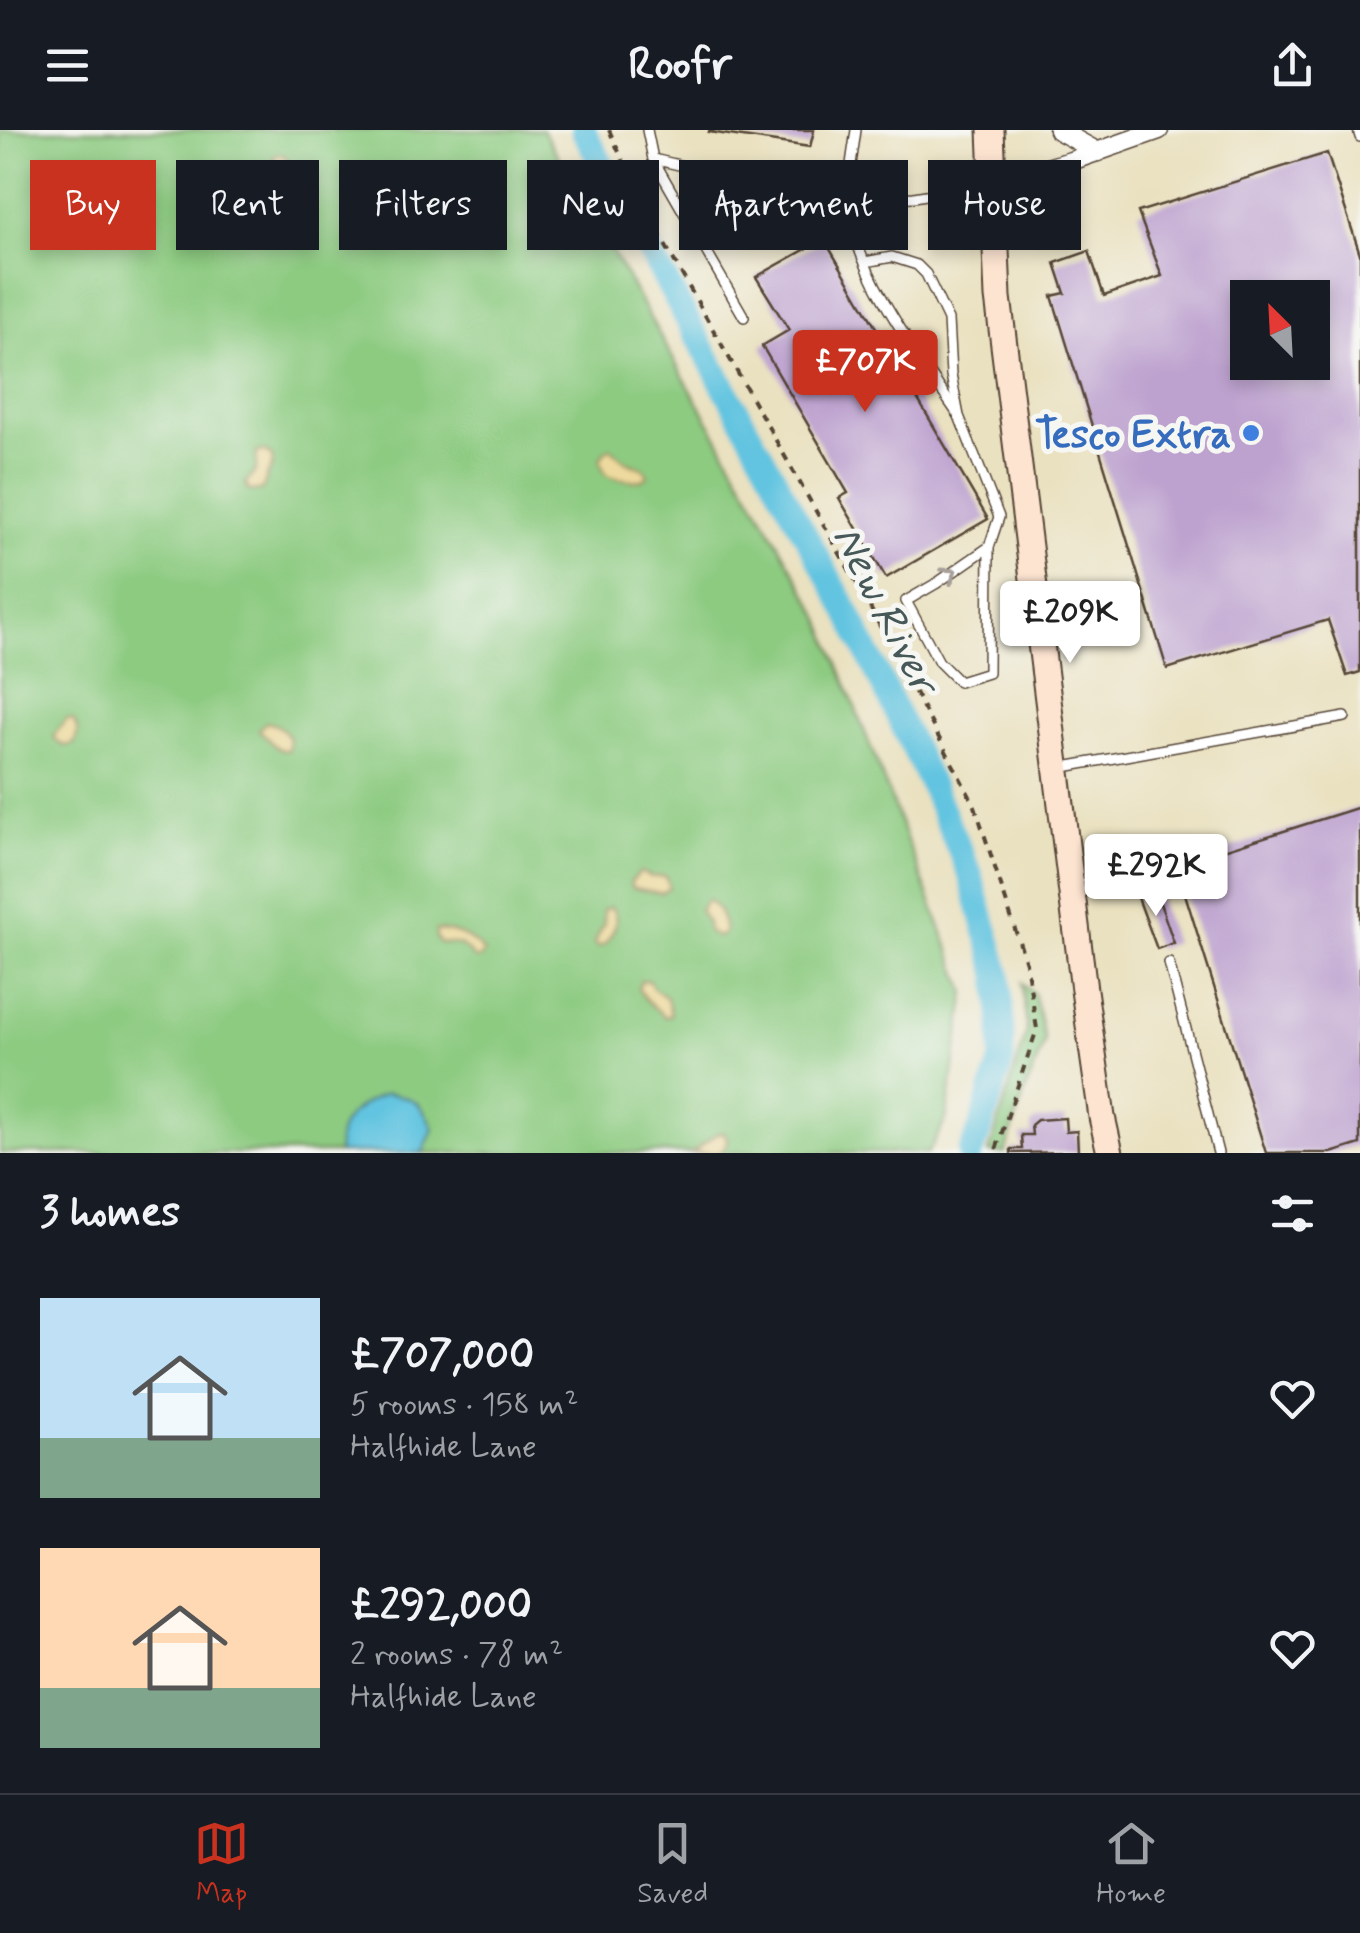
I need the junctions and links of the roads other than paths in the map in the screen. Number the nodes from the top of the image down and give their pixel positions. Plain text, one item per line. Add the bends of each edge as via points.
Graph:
1 (646, 130) edge
2 (856, 130) edge
3 (991, 130) edge
4 (1058, 130) edge
5 (1159, 130) edge
6 (1358, 130) edge
7 (1360, 138) edge
8 (1098, 152) junction
9 (653, 159) junction
10 (853, 160) edge
11 (992, 160) edge
12 (1072, 160) edge
13 (679, 165) edge
14 (859, 250) edge
15 (996, 250) edge
16 (865, 262) junction
17 (744, 317) dead end
18 (959, 416) junction
19 (990, 546) junction
20 (1346, 717) dead end
21 (1056, 768) junction
22 (1169, 963) dead end
23 (1110, 1153) edge
24 (1218, 1153) edge

1 - 9 lane
2 - 10 lane
3 - 11 main road
4 - 8 street
5 - 8 street
6 - 7 lane
8 - 12 street
9 - 13 lane
9 - 17 lane
14 - 16 lane
15 - 21 main road
16 - 18 lane
16 - 18 lane via 892,257 926,274 948,320
18 - 19 lane via 999,517
19 -> 19 lane via 988,674 958,682 939,662 906,600
20 - 21 lane
21 - 23 main road
22 - 24 lane

